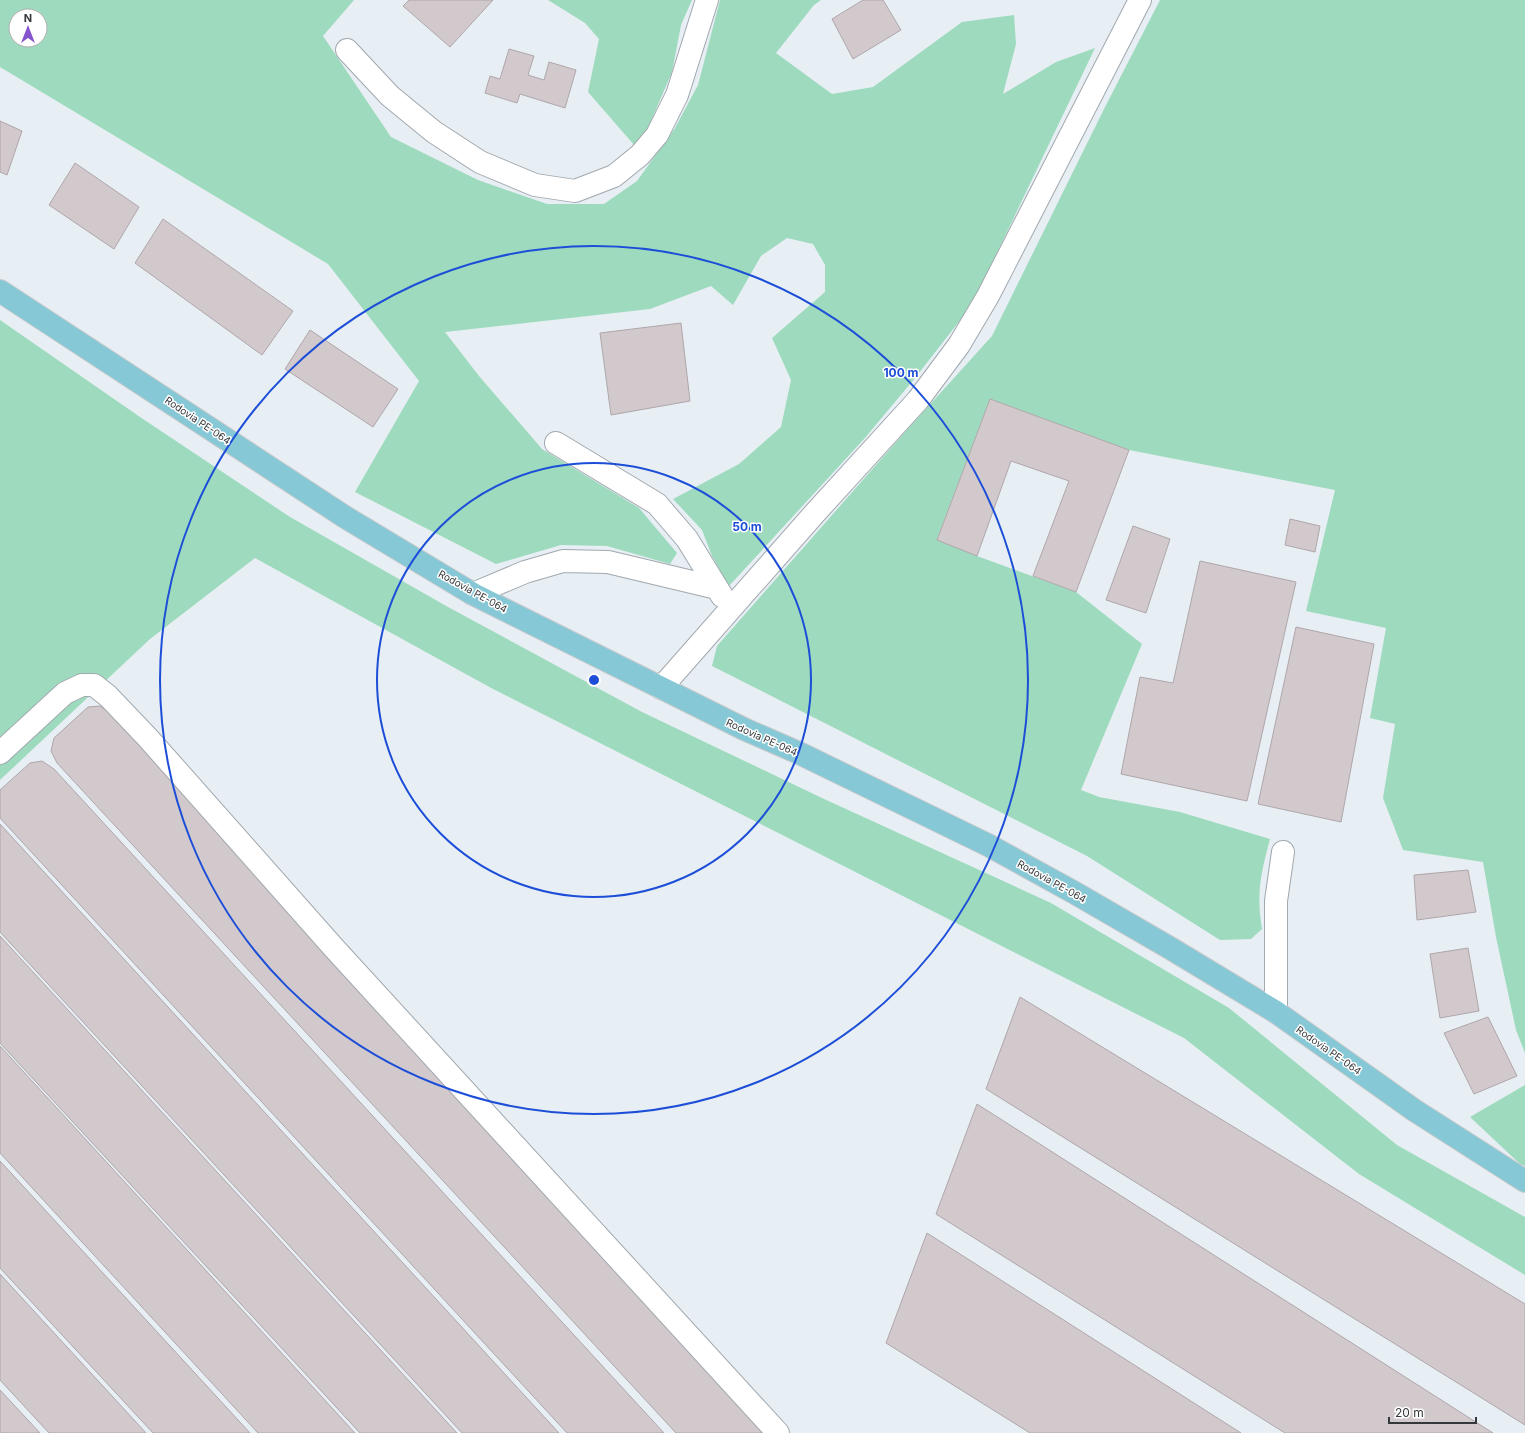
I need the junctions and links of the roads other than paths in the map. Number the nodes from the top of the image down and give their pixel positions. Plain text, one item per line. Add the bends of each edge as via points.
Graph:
1 (707, 0) edge
2 (1140, 0) edge
3 (347, 50) dead end
4 (0, 291) edge
5 (556, 443) dead end
6 (717, 588) junction
7 (473, 594) junction
8 (730, 609) junction
9 (661, 688) junction
10 (0, 753) edge
11 (1283, 852) dead end
12 (1276, 1012) junction
13 (1525, 1181) edge
14 (778, 1433) edge

1 - 3 street via 677,95 657,135 640,155 614,176 575,192 535,185 480,162 434,132 390,96
2 - 8 street via 988,296 959,345 918,400
4 - 7 main road, Rodovia PE-064 via 345,517
5 - 6 street via 657,504 687,539
6 - 7 street via 608,562 563,561 525,572
6 - 8 street
7 - 9 main road, Rodovia PE-064
8 - 9 street
9 - 12 main road, Rodovia PE-064 via 988,845 1170,948
10 - 14 street via 65,693 82,685 94,685 108,696 334,948
11 - 12 street via 1276,901
12 - 13 main road, Rodovia PE-064 via 1414,1110

